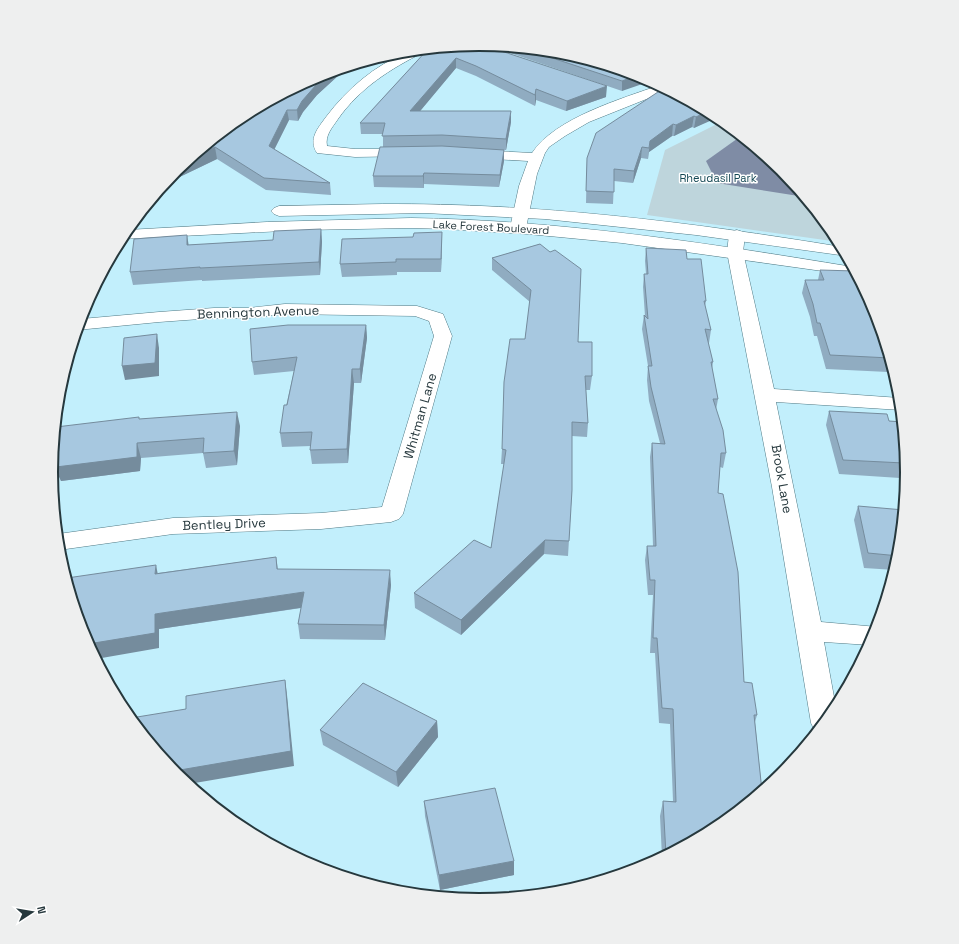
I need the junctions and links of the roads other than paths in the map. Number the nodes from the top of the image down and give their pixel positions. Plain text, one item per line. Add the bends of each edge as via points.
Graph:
1 (403, 58) edge
2 (658, 90) edge
3 (617, 95) edge
4 (631, 100) junction
5 (418, 152) edge
6 (465, 153) edge
7 (536, 157) junction
8 (267, 211) dead end
9 (520, 221) junction
10 (132, 234) edge
11 (736, 244) junction
12 (838, 251) edge
13 (848, 270) edge
14 (436, 318) joint
15 (86, 324) edge
16 (766, 395) junction
17 (895, 404) edge
18 (391, 514) joint
19 (65, 541) edge
20 (810, 631) junction
21 (867, 635) edge
22 (824, 715) edge

1 - 5 street via 360,85 342,103 319,136 319,144 322,150 355,153
2 - 4 street
3 - 4 street
4 - 7 street via 573,125 543,146
6 - 7 street
7 - 9 street
8 - 9 street, Lake Forest Boulevard via 436,208
9 - 10 street, Lake Forest Boulevard via 327,224
9 - 11 street, Lake Forest Boulevard via 642,239
11 - 12 street, Lake Forest Boulevard
11 - 13 street, Lake Forest Boulevard
11 - 16 street, Brook Lane
14 - 15 street, Bennington Avenue via 417,311 285,309
14 - 18 street, Whitman Lane via 443,336
16 - 17 street
16 - 20 street, Brook Lane
18 - 19 street, Bentley Drive via 321,521 173,526
20 - 21 street
20 - 22 street, Brook Lane

